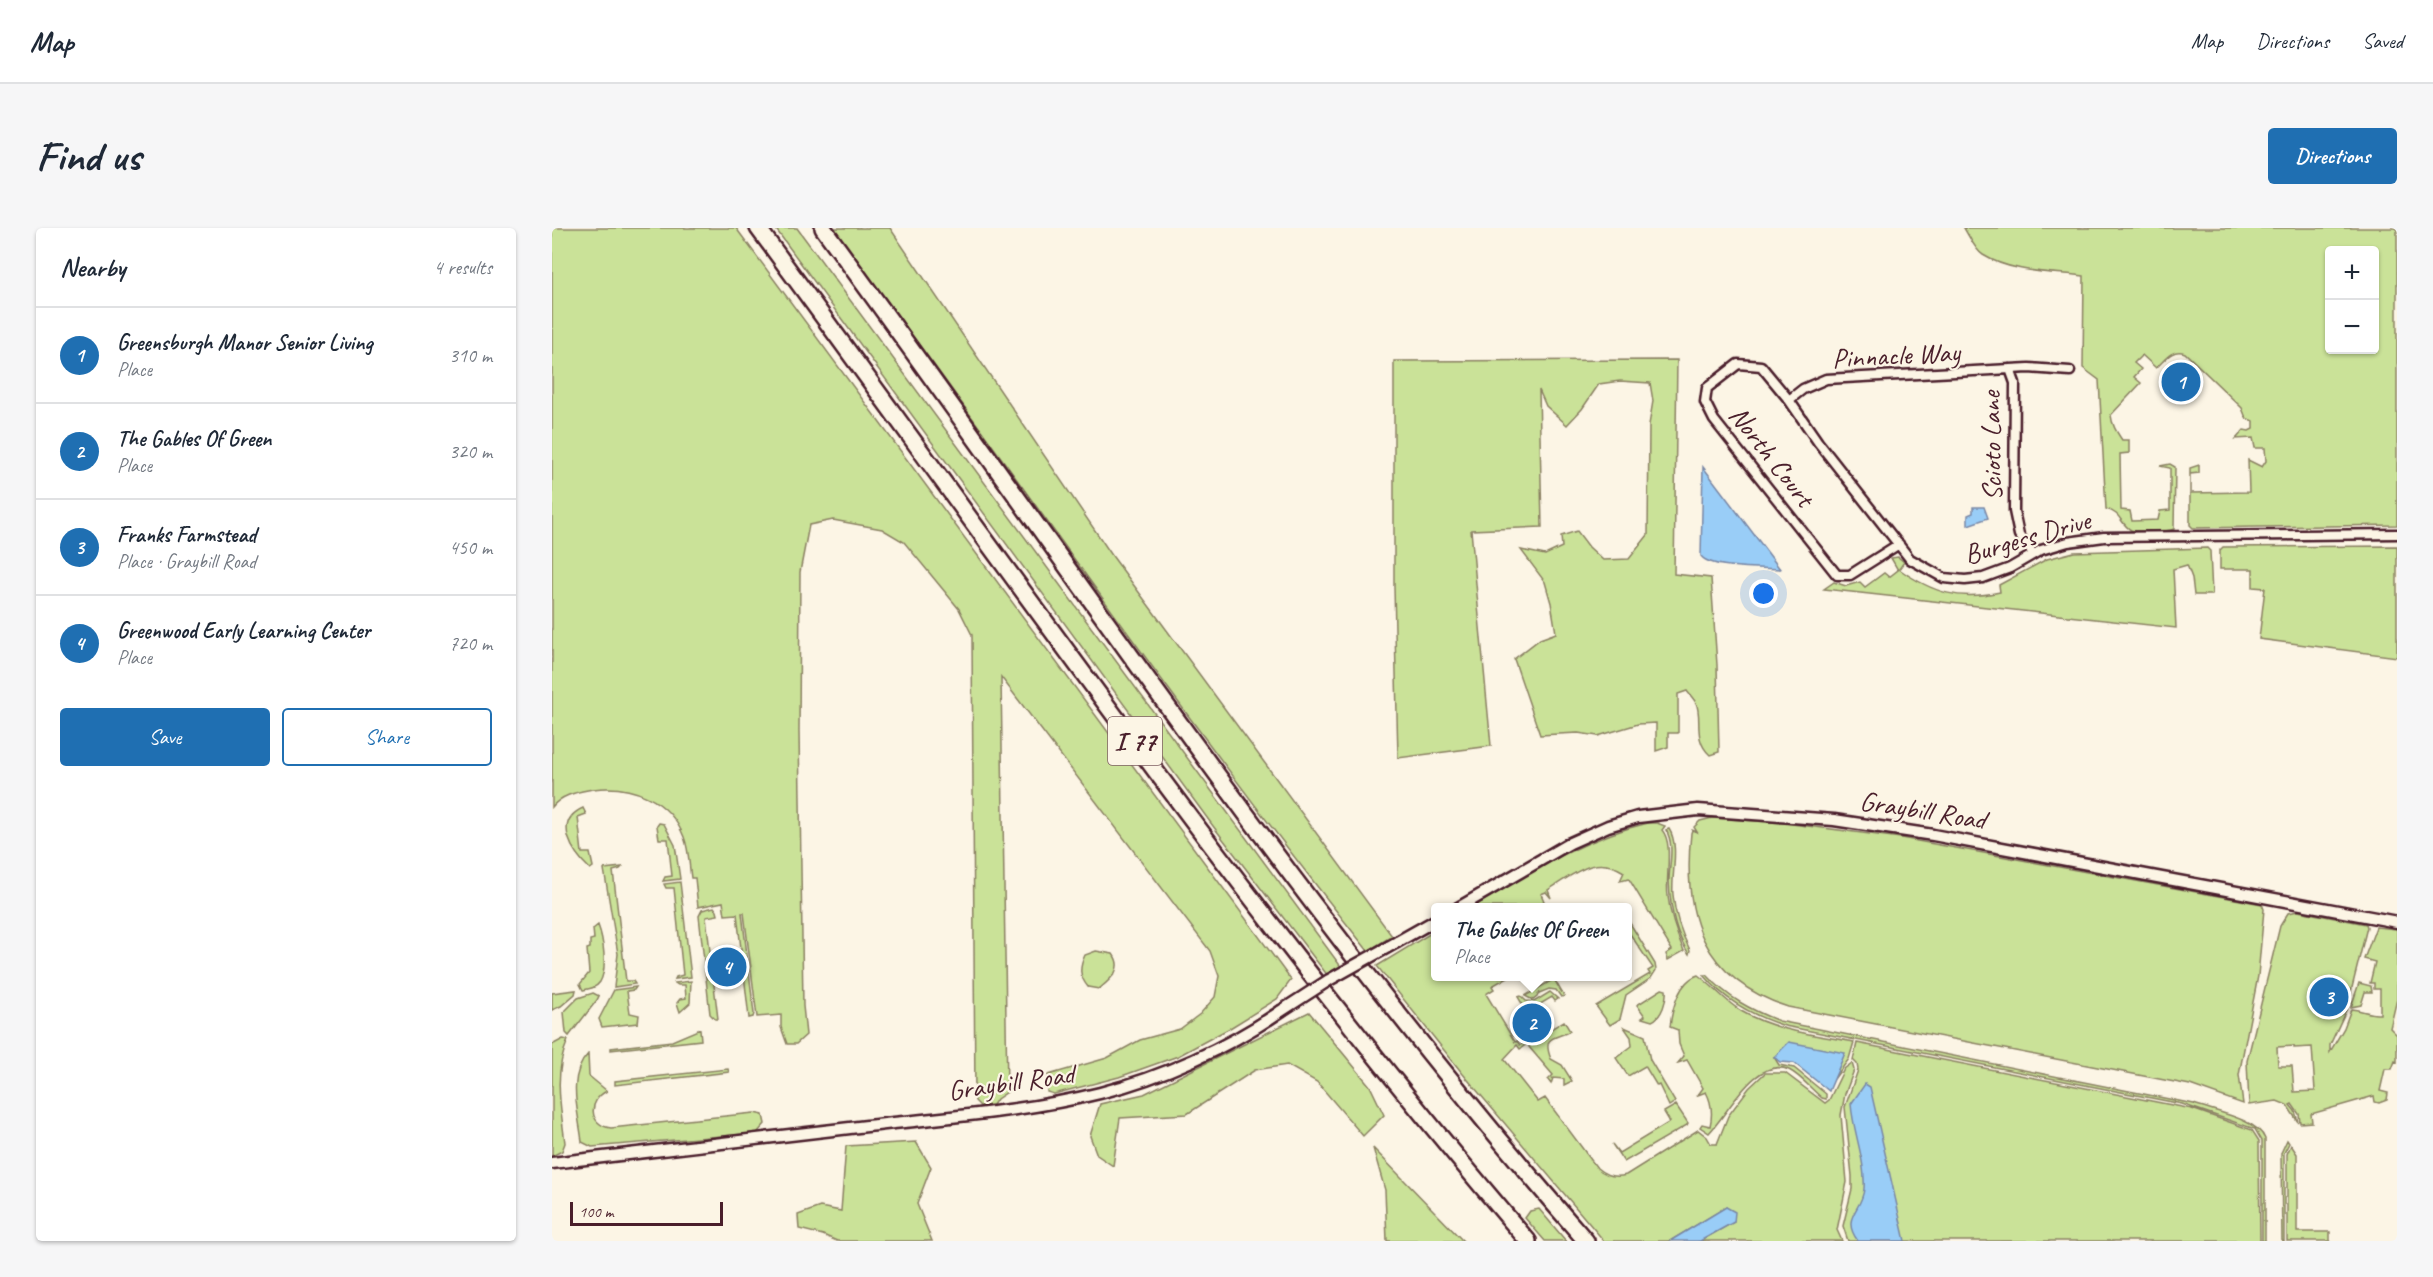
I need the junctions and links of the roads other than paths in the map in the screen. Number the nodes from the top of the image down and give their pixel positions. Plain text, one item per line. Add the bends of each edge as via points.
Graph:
1 (758, 228) edge
2 (823, 228) edge
3 (2010, 369) junction
4 (2070, 371) dead end
5 (1789, 400) junction
6 (2397, 534) edge
7 (1899, 544) junction
8 (2033, 554) junction
9 (1467, 903) edge
10 (2397, 922) edge
11 (1431, 923) edge
12 (552, 1163) edge
13 (1528, 1241) edge
14 (1586, 1241) edge

1 - 13 highway, I 77 via 1268,920 1439,1136
2 - 14 highway, I 77 via 1279,858 1460,1090
3 - 4 street, Pinnacle Way
3 - 5 street, Pinnacle Way via 1826,379
3 - 8 street, Scioto Lane via 2015,383 2014,511 2019,534
5 - 7 street, Burgess Drive
5 - 7 street, North Court via 1761,366 1738,364 1707,388 1705,402 1714,420 1837,575 1850,575
6 - 8 street, Burgess Drive via 2104,537 2068,542
7 - 8 street, Burgess Drive via 1918,565 1944,578 1965,580 2010,568
9 - 10 street, Graybill Road via 1570,843 1608,826 1638,817 1698,810 1834,820 1933,835
11 - 12 street, Graybill Road, bridge via 1210,1052 1101,1093 1014,1108

